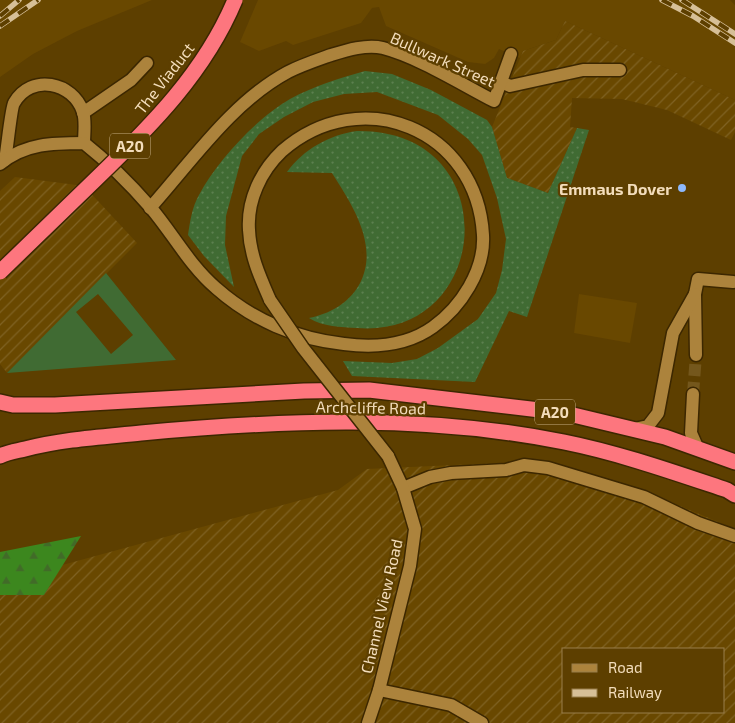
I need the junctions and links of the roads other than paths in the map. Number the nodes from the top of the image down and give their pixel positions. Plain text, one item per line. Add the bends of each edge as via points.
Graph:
1 (235, 0) edge
2 (510, 54) dead end
3 (147, 63) dead end
4 (620, 70) dead end
5 (501, 82) junction
6 (83, 113) junction
7 (84, 143) junction
8 (2, 162) edge
9 (150, 208) junction
10 (0, 272) edge
11 (733, 282) dead end
12 (695, 294) junction
13 (696, 355) tunnel mouth
14 (692, 394) tunnel mouth
15 (0, 402) edge
16 (634, 429) junction
17 (698, 449) junction
18 (0, 456) edge
19 (735, 462) edge
20 (403, 488) junction
21 (735, 495) edge
22 (735, 536) edge
23 (378, 690) junction
24 (368, 723) edge
25 (482, 723) edge

1 - 10 highway, The Viaduct / A20, bridge via 224,25 173,101
2 - 5 street, Bullwark Street
3 - 6 street via 131,80
4 - 5 street via 583,70 510,86
5 - 9 street, Bullwark Street via 494,101 383,48 362,48 314,61 288,72 255,95 228,120
6 - 7 street
6 - 8 street via 72,95 51,83 36,85 22,92 13,104
7 - 8 street via 39,145 24,149
7 - 9 street, Channel View Road via 101,156
9 - 20 street, Channel View Road, bridge via 216,288 265,323 300,336 332,343 385,345 410,339 431,328 448,315 473,279 481,257 483,236 467,176 456,160 426,135 407,126 363,118 340,121 316,128 272,160 250,207 252,254 270,300 303,348 388,456
11 - 12 street via 698,279
12 - 13 street
12 - 16 street via 673,333 658,413 648,426
14 - 17 street via 691,433
15 - 16 highway, Archcliffe Road / A20 via 55,405 369,390 565,413
16 - 17 highway, Archcliffe Road / A20 via 665,436
17 - 19 highway, Archcliffe Road / A20
18 - 21 highway, Archcliffe Road / A20 via 54,442 208,427 396,423 466,428 564,442 647,463
20 - 22 street via 451,473 506,470 524,465 548,468 644,497
20 - 23 street, Channel View Road via 416,529 410,566
23 - 24 street, Channel View Road
23 - 25 street via 451,705

